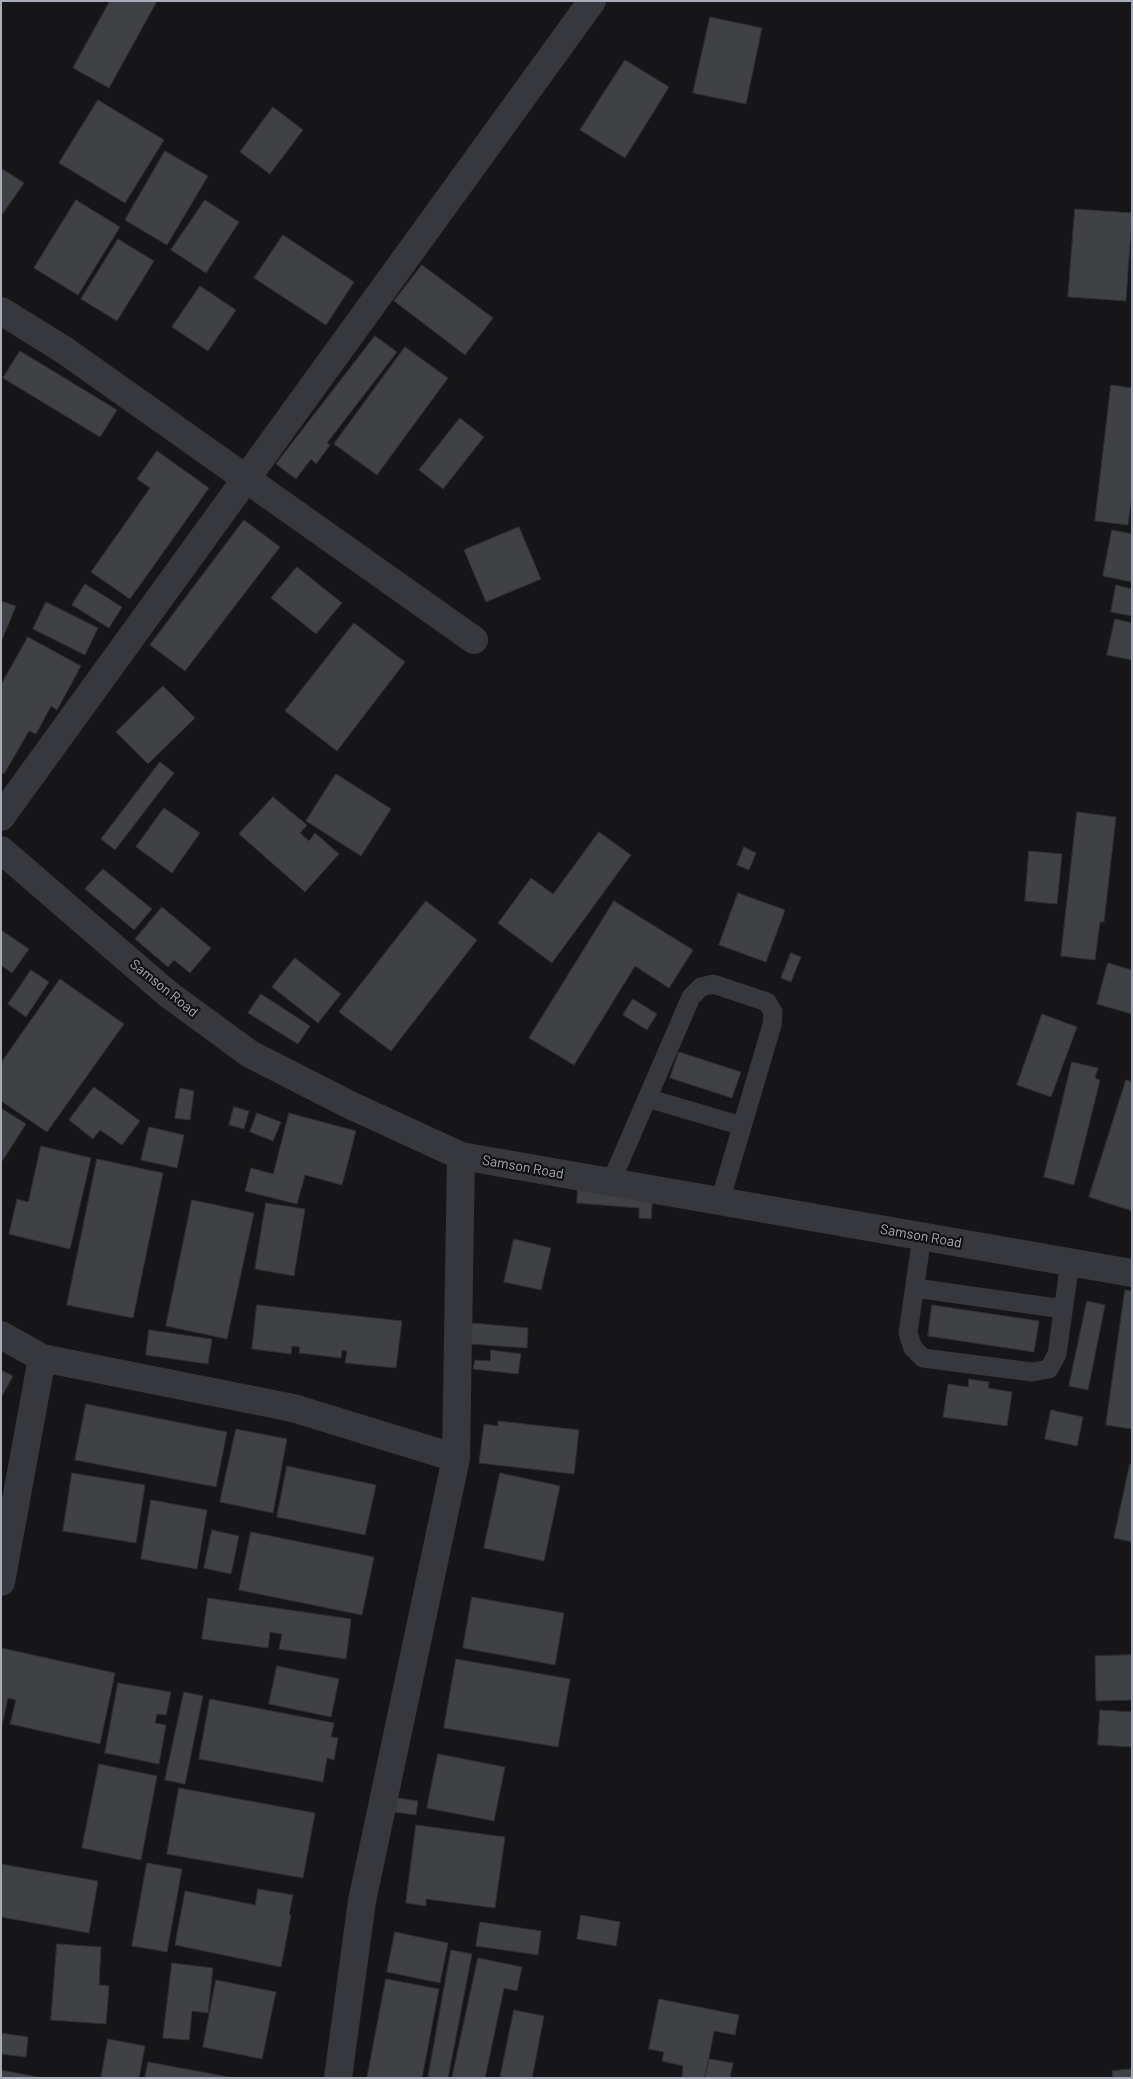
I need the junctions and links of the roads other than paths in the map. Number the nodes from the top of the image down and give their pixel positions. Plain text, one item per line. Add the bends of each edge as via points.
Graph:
1 (592, 1) edge
2 (1, 311) edge
3 (246, 478) junction
4 (474, 640) dead end
5 (1, 817) edge
6 (1, 850) edge
7 (647, 1098) junction
8 (742, 1126) junction
9 (460, 1156) junction
10 (611, 1182) junction
11 (720, 1201) junction
12 (922, 1236) junction
13 (1070, 1262) junction
14 (1132, 1273) edge
15 (915, 1288) junction
16 (1063, 1309) junction
17 (1, 1335) edge
18 (42, 1358) junction
19 (456, 1458) junction
20 (1, 1582) edge
21 (338, 2078) edge

1 - 3 street
2 - 3 street via 64,350
3 - 4 street
3 - 5 street
6 - 9 street, Samson Road via 168,994 250,1054
7 - 8 lane
7 - 8 lane via 691,998 701,987 713,984 766,1002 773,1012
7 - 10 lane
8 - 11 lane
9 - 10 street, Samson Road
9 - 19 street
10 - 11 street, Samson Road
11 - 12 street, Samson Road
12 - 13 street, Samson Road
12 - 15 lane
13 - 14 street, Samson Road
13 - 16 lane
15 - 16 lane
15 - 16 lane via 908,1333 913,1348 923,1358 1032,1372 1049,1369 1057,1354
17 - 18 street
18 - 19 street via 293,1408
18 - 20 street
19 - 21 street via 362,1901

